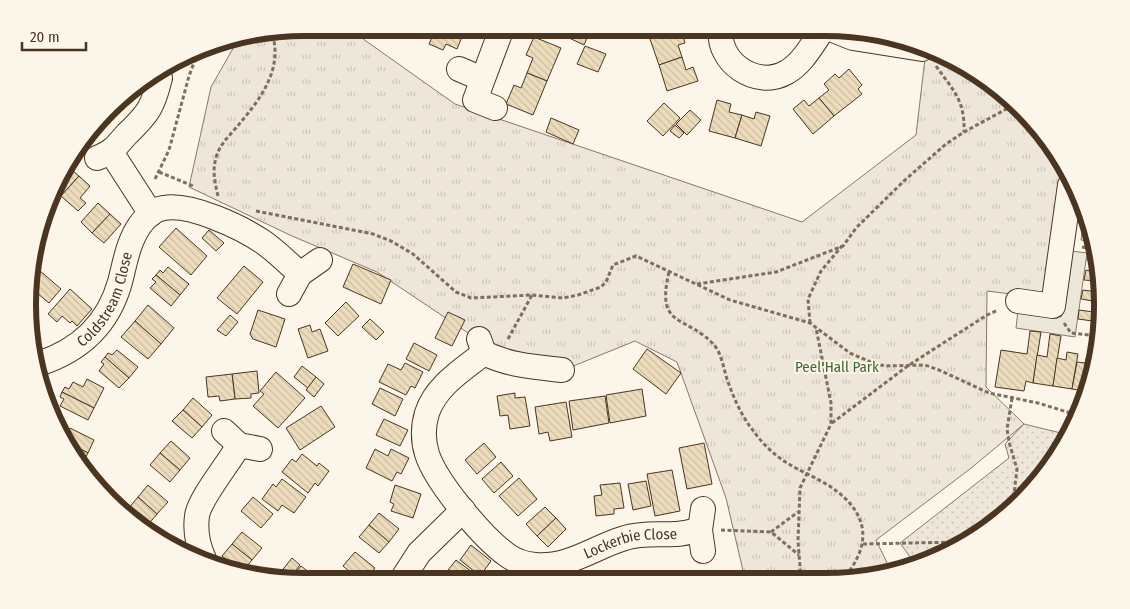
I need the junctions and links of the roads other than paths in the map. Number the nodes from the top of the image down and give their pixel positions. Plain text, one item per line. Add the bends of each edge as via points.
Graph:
1 (499, 36) edge
2 (722, 36) edge
3 (820, 36) edge
4 (854, 38) edge
5 (927, 56) edge
6 (459, 69) dead end
7 (160, 78) dead end
8 (482, 79) junction
9 (496, 108) dead end
10 (1069, 193) edge
11 (147, 209) junction
12 (320, 260) dead end
13 (1018, 301) road end
14 (42, 363) edge
15 (562, 370) dead end
16 (241, 442) dead end
17 (463, 510) junction
18 (702, 530) road end
19 (201, 552) edge
20 (406, 573) edge

1 - 8 street
2 - 3 street via 726,54 733,63 752,76 764,78 787,72
4 - 5 street
6 - 8 street
7 - 11 street via 148,112 104,155
8 - 9 street via 474,100
10 - 13 street via 1053,306
11 - 12 street via 178,208 218,218 249,232 265,243 295,284
11 - 14 street, Coldstream Close via 126,255 112,302 94,331 70,351
15 - 17 street, Lockerbie Close via 524,366 486,350 440,390 432,401 424,427 427,454 434,470
16 - 19 street via 202,501 197,515
17 - 18 street, Lockerbie Close via 508,556 535,565 570,561 627,537
17 - 20 street via 419,553

